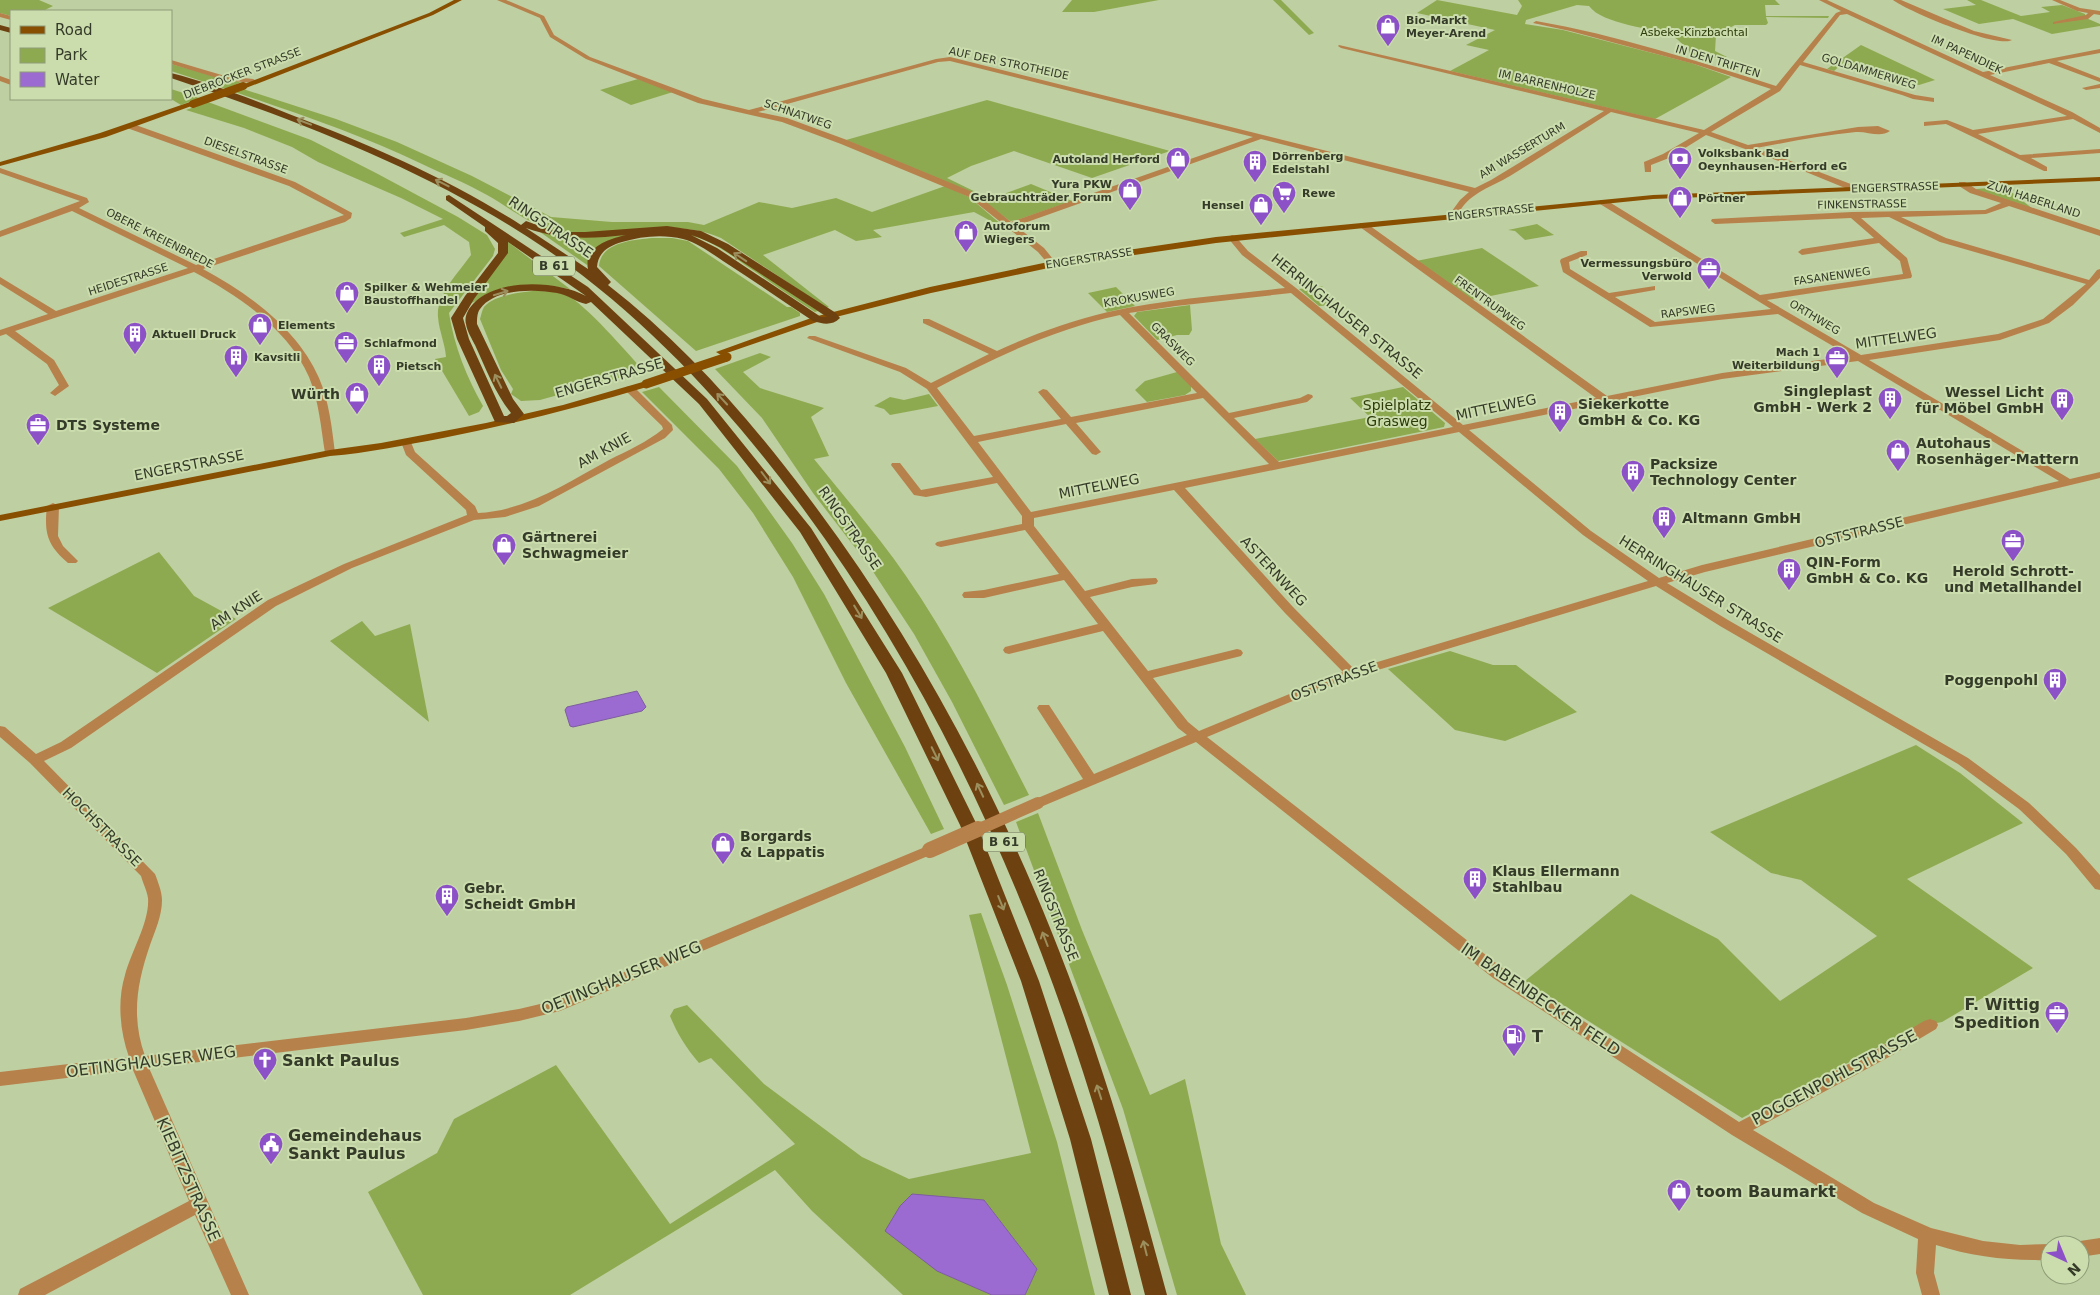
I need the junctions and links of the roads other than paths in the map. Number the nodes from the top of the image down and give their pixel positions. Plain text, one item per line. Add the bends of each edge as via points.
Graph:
1 (459, 0) edge
2 (500, 0) edge
3 (1822, 0) edge
4 (1896, 0) edge
5 (2055, 0) edge
6 (1848, 12) junction
7 (2091, 12) junction
8 (2100, 13) edge
9 (1536, 23) dead end
10 (2055, 23) dead end
11 (1988, 37) dead end
12 (1341, 46) dead end
13 (2100, 51) edge
14 (2050, 61) junction
15 (172, 62) edge
16 (1800, 63) junction
17 (1983, 74) junction
18 (172, 75) edge
19 (2100, 80) edge
20 (253, 82) junction
21 (172, 83) edge
22 (2100, 86) edge
23 (2086, 88) dead end
24 (1777, 89) junction
25 (1931, 100) dead end
26 (1610, 110) junction
27 (752, 111) junction
28 (2075, 117) junction
29 (1927, 124) dead end
30 (130, 126) junction
31 (1864, 129) dead end
32 (2100, 131) edge
33 (1704, 132) junction
34 (1971, 132) junction
35 (1261, 138) junction
36 (1748, 146) junction
37 (2100, 151) edge
38 (2022, 157) junction
39 (0, 164) edge
40 (2044, 169) dead end
41 (0, 170) edge
42 (1648, 170) dead end
43 (2100, 179) edge
44 (1962, 184) junction
45 (1853, 188) junction
46 (1476, 191) junction
47 (1603, 202) junction
48 (2008, 203) junction
49 (485, 206) junction
50 (465, 207) junction
51 (72, 208) junction
52 (1852, 215) junction
53 (348, 216) joint
54 (1460, 216) junction
55 (1891, 216) junction
56 (1715, 221) dead end
57 (1009, 225) junction
58 (1363, 226) junction
59 (2100, 233) edge
60 (0, 234) edge
61 (1232, 238) junction
62 (1880, 240) junction
63 (1802, 252) dead end
64 (1584, 253) dead end
65 (1053, 264) junction
66 (195, 269) junction
67 (2100, 272) edge
68 (0, 280) edge
69 (2090, 283) junction
70 (1652, 288) dead end
71 (1293, 290) junction
72 (607, 291) junction
73 (1607, 296) junction
74 (1758, 298) junction
75 (1780, 311) junction
76 (1122, 312) junction
77 (56, 315) junction
78 (831, 318) junction
79 (816, 319) junction
80 (926, 321) dead end
81 (4, 332) edge
82 (636, 335) junction
83 (812, 338) dead end
84 (996, 354) junction
85 (724, 355) junction
86 (1860, 358) junction
87 (643, 381) junction
88 (931, 387) junction
89 (630, 389) junction
90 (1043, 392) dead end
91 (55, 393) dead end
92 (1206, 394) junction
93 (1308, 397) dead end
94 (1604, 399) junction
95 (497, 416) junction
96 (513, 416) junction
97 (1227, 416) junction
98 (1070, 421) junction
99 (1461, 429) junction
100 (971, 440) junction
101 (406, 442) junction
102 (1096, 452) dead end
103 (330, 453) junction
104 (896, 466) dead end
105 (1277, 466) junction
106 (2100, 475) edge
107 (999, 479) junction
108 (2068, 482) junction
109 (1177, 486) junction
110 (50, 507) junction
111 (0, 513) edge
112 (472, 517) junction
113 (0, 518) edge
114 (1028, 521) junction
115 (941, 544) dead end
116 (72, 561) dead end
117 (1065, 576) junction
118 (1152, 581) dead end
119 (1656, 581) junction
120 (968, 595) dead end
121 (1081, 596) junction
122 (1106, 626) junction
123 (1009, 650) dead end
124 (1237, 653) dead end
125 (1351, 673) junction
126 (1145, 676) junction
127 (1044, 708) dead end
128 (0, 730) edge
129 (1196, 736) junction
130 (35, 760) junction
131 (1091, 781) junction
132 (1038, 803) joint
133 (2100, 885) edge
134 (1930, 1025) dead end
135 (139, 1063) junction
136 (0, 1079) edge
137 (1738, 1130) junction
138 (199, 1204) junction
139 (1927, 1235) junction
140 (2040, 1252) edge
141 (27, 1295) edge
142 (240, 1295) edge
143 (1120, 1295) edge
144 (1156, 1295) edge
145 (1931, 1295) edge

1 - 20 main road, DIEBROCKER STRASSE via 431,14
2 - 27 street, SCHNATWEG via 547,21 552,36 588,58 706,102
3 - 6 street, IM PAPENDIEK
4 - 11 street
5 - 7 street
6 - 16 street via 1838,14
6 - 17 street, IM PAPENDIEK
7 - 8 street
7 - 10 street via 2088,17
9 - 24 street, IN DEN TRIFTEN via 1696,63
12 - 26 street, IM BARRENHOLZE
13 - 14 street
14 - 17 street
14 - 19 street
15 - 20 street via 224,78
16 - 24 street
16 - 25 street, GOLDAMMERWEG
17 - 28 street, IM PAPENDIEK
49 -> 18 highway, RINGSTRASSE / B 61 via 349,140
20 - 30 main road, DIEBROCKER STRASSE, bridge
21 - 50 highway, B 61 via 337,144
22 - 23 street
24 - 33 street
26 - 33 street, IM BARRENHOLZE
26 - 46 street, AM WASSERTURM
27 - 35 street, AUF DER STROTHEIDE via 950,59
27 - 57 street, SCHNATWEG via 835,138 972,195
28 - 32 street, IM PAPENDIEK
28 - 34 street
29 - 34 street via 1947,122
30 - 39 main road, DIEBROCKER STRASSE
30 - 53 street, DIESELSTRASSE via 292,184 348,213
31 - 36 street, IM BARRENHOLZE
33 - 36 street, IM BARRENHOLZE
33 - 42 street via 1647,164
34 - 38 street via 1972,136
35 - 46 street, AUF DER STROTHEIDE
35 - 57 street
36 - 45 street, IM BARRENHOLZE
37 - 38 street
38 - 40 street
41 - 51 street via 85,202
43 - 44 main road, ENGERSTRASSE
44 - 45 main road, ENGERSTRASSE
44 - 48 street, ZUM HABERLAND
45 - 47 main road, ENGERSTRASSE
46 - 54 street, AM WASSERTURM via 1458,206 1456,211
47 - 54 main road, ENGERSTRASSE
47 - 74 street, ORTHWEG
48 - 55 street, FINKENSTRASSE via 1986,212
48 - 59 street, ZUM HABERLAND
49 - 72 highway, RINGSTRASSE / B 61 via 552,249
78 -> 49 highway via 721,244 698,234 656,230 604,235 558,234 529,226 500,210
50 - 82 highway, B 61 via 563,273
50 - 95 highway via 468,216 499,237 504,248 458,318 463,339
51 - 60 street
51 - 66 street, OBERE KREIENBREDE
52 - 55 street, FINKENSTRASSE
52 - 56 street, FINKENSTRASSE
52 - 62 street
53 - 66 street, HEIDESTRASSE
54 - 58 main road, ENGERSTRASSE
55 - 69 street via 1943,240
57 - 65 street, SCHNATWEG
58 - 61 main road, ENGERSTRASSE
58 - 94 street, FRENTRUPWEG
61 - 65 main road, ENGERSTRASSE
61 - 71 street, HERRINGHAUSER STRASSE via 1245,253
62 - 63 street
62 - 74 street, FASANENWEG via 1904,260 1908,276
64 - 73 street, RAPSWEG via 1564,262 1566,270
65 - 78 main road, ENGERSTRASSE via 930,290
66 - 77 street, HEIDESTRASSE
66 - 103 street, OBERE KREIENBREDE via 254,306 293,341 318,388
67 - 69 street, MITTELWEG
68 - 77 street
69 - 86 street, MITTELWEG via 2046,321 2025,330 2000,337
70 - 73 street
71 - 76 street, KROKUSWEG
71 - 99 street, HERRINGHAUSER STRASSE
72 - 79 highway via 610,285 592,268 596,252 625,238 671,234 702,243
144 -> 72 highway, RINGSTRASSE / B 61 via 1139,1226 1070,1003 1002,836 918,670 859,575 779,466 696,371
73 - 75 street, RAPSWEG via 1648,324 1657,326
74 - 75 street, ORTHWEG
75 - 86 street, ORTHWEG
76 - 84 street, KROKUSWEG via 1030,338
76 - 92 street, GRASWEG
77 - 81 street, HEIDESTRASSE
78 - 79 highway
78 - 85 main road, ENGERSTRASSE
79 - 85 main road, ENGERSTRASSE
80 - 84 street
81 - 91 street via 50,362 64,386
96 -> 82 highway via 471,324 472,310 486,299 519,288 562,289 582,298 617,329
82 -> 143 highway, B 61 via 708,408 787,504 838,579 919,721 979,850 1036,997 1087,1162
83 - 88 street, IM BABENBECKER FELD via 903,370
84 - 88 street, KROKUSWEG
85 - 87 main road, ENGERSTRASSE, bridge
86 - 94 street, MITTELWEG via 1722,376
86 - 108 street, ORTHWEG
87 - 89 main road, ENGERSTRASSE
87 - 96 main road, ENGERSTRASSE
88 - 100 street, IM BABENBECKER FELD
89 - 96 main road, ENGERSTRASSE via 572,406
89 - 112 street, AM KNIE via 666,424 668,430 661,436 542,501 510,512
90 - 98 street
92 - 97 street, GRASWEG
92 - 98 street
93 - 97 street
94 - 99 street, MITTELWEG
95 - 96 highway
95 - 103 main road, ENGERSTRASSE
96 - 101 main road, ENGERSTRASSE
97 - 105 street, GRASWEG
98 - 100 street
98 - 102 street
99 - 105 street, MITTELWEG
99 - 119 street, HERRINGHAUSER STRASSE via 1586,533
100 - 107 street, IM BABENBECKER FELD
101 - 103 main road, ENGERSTRASSE
101 - 112 street via 410,454 471,508
103 - 110 main road, ENGERSTRASSE
104 - 107 street via 918,493
105 - 109 street, MITTELWEG
106 - 108 street, OSTSTRASSE
107 - 114 street, IM BABENBECKER FELD
108 - 119 street, OSTSTRASSE
109 - 114 street, MITTELWEG
109 - 125 street, ASTERNWEG via 1288,610
110 - 111 main road, ENGERSTRASSE
110 - 113 main road, ENGERSTRASSE
110 - 116 street via 52,536
112 - 130 street, AM KNIE via 348,566 272,603 66,745
114 - 115 street
114 - 117 street, IM BABENBECKER FELD
117 - 120 street
117 - 121 street, IM BABENBECKER FELD
118 - 121 street
119 - 125 street, OSTSTRASSE
119 - 133 street, HERRINGHAUSER STRASSE via 1963,761 2037,818
121 - 122 street, IM BABENBECKER FELD
122 - 123 street
122 - 126 street, IM BABENBECKER FELD
124 - 126 street
125 - 129 street, OSTSTRASSE
126 - 129 street, IM BABENBECKER FELD via 1170,711
127 - 131 street
128 - 130 street, HOCHSTRASSE
129 - 131 street, OSTSTRASSE
129 - 137 street, IM BABENBECKER FELD via 1499,974
130 - 135 street, HOCHSTRASSE via 140,864 152,883 154,913 132,976 128,1012 132,1043
131 - 132 street, OSTSTRASSE
132 - 135 street, OETINGHAUSER WEG, bridge via 560,1005 466,1024
134 - 137 street, POGGENPOHLSTRASSE
135 - 136 street, OETINGHAUSER WEG
135 - 138 street, KIEBITZSTRASSE
137 - 139 street, IM BABENBECKER FELD via 1868,1208
138 - 141 street
138 - 142 street, KIEBITZSTRASSE
139 - 140 street, IM BABENBECKER FELD via 1983,1249
139 - 145 street via 1925,1273

